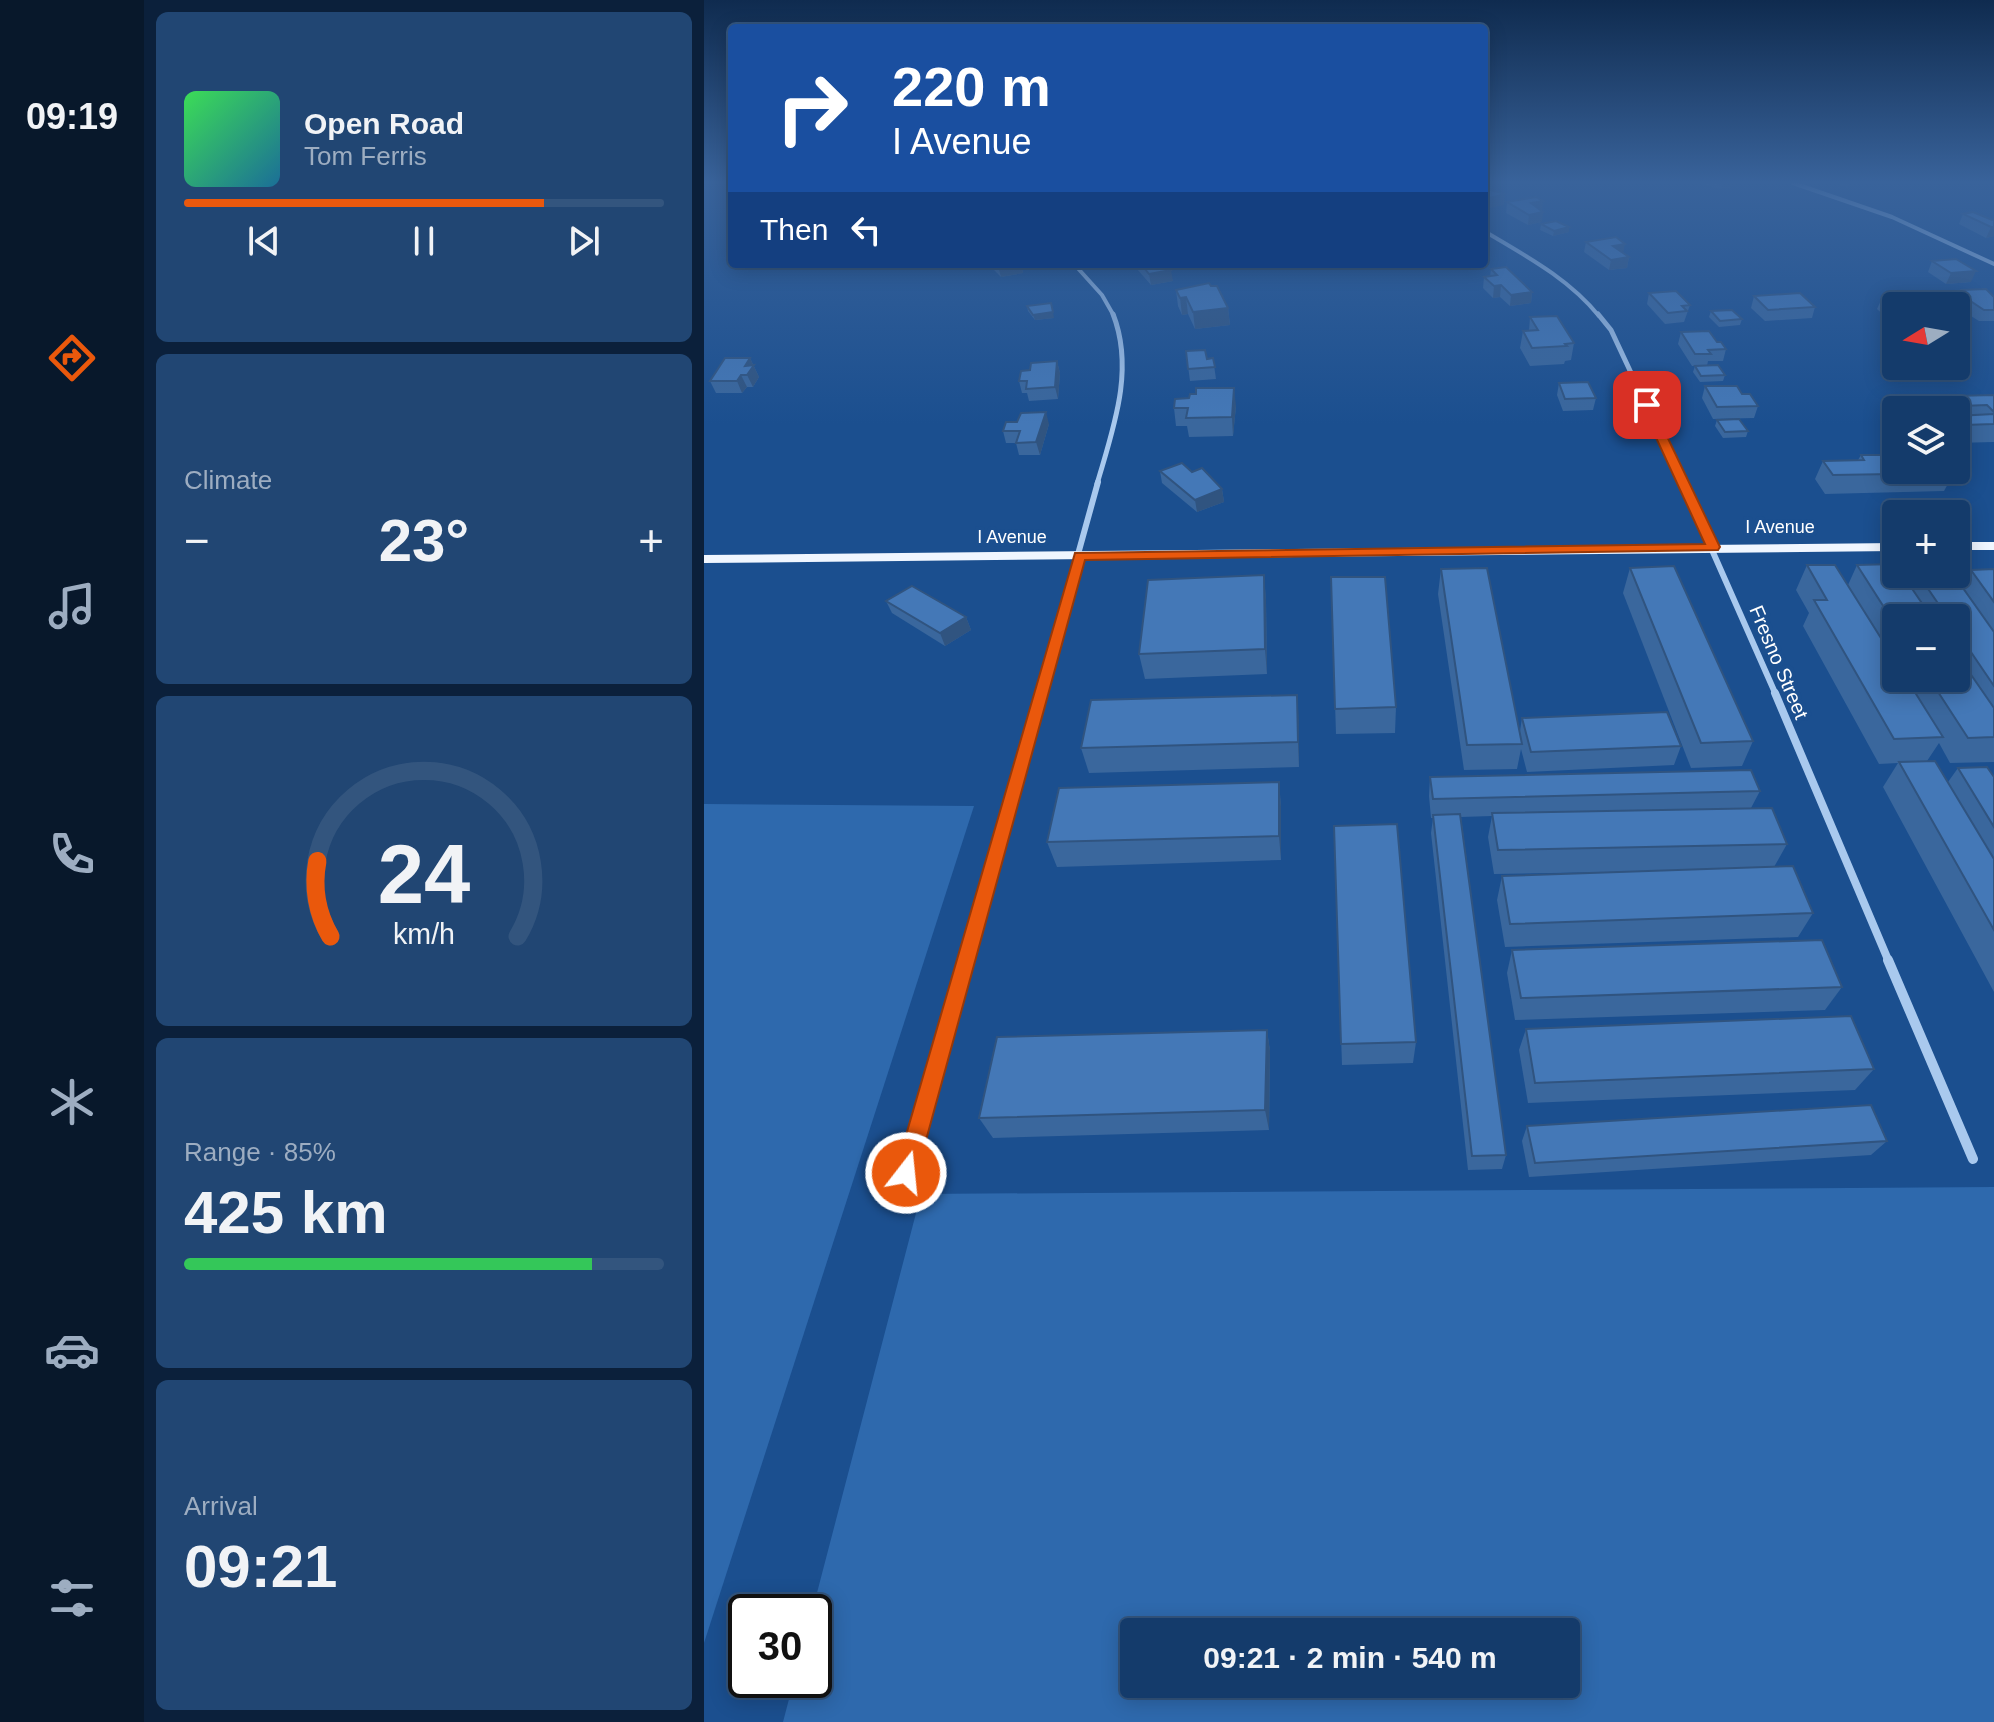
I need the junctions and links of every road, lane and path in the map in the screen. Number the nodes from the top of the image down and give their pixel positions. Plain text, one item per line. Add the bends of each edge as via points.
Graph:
1 (1538, 263) edge
2 (1078, 268) edge
3 (1970, 546) edge
4 (1994, 546) edge
5 (1713, 547) junction
6 (1882, 547) edge
7 (1079, 556) junction
8 (704, 559) edge
9 (1973, 1159) dead end
10 (906, 1173) dead end

1 - 5 street, Fresno Street via 1585,299 1611,330
2 - 7 street via 1101,290 1116,318 1123,363 1121,399
3 - 4 main road
5 - 6 main road, I Avenue
5 - 7 main road, I Avenue
5 - 9 street, Fresno Street
7 - 8 main road, I Avenue
7 - 10 street

